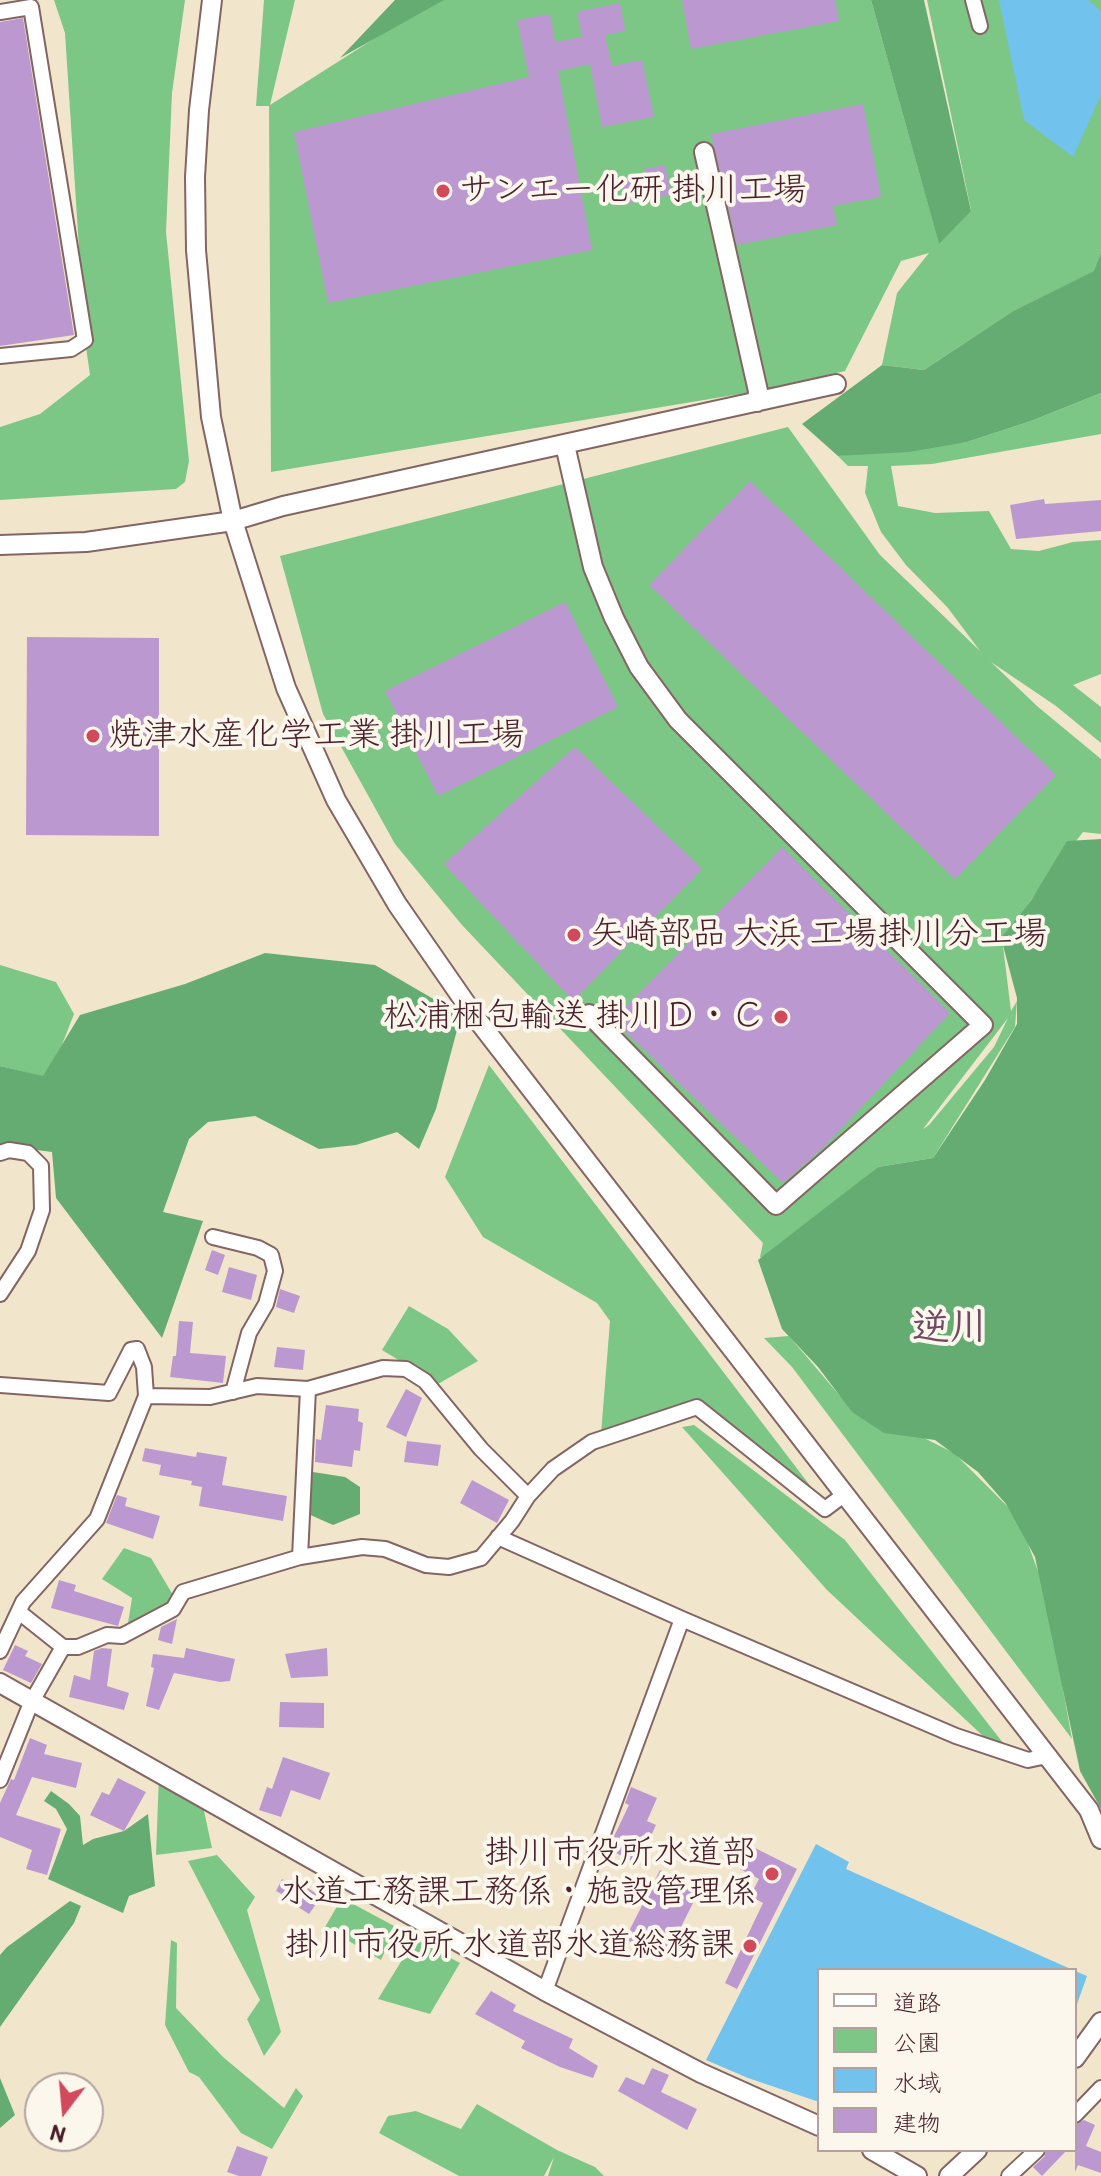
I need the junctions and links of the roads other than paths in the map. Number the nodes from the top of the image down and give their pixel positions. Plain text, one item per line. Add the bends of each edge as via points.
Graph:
1 (212, 0) edge
2 (973, 0) edge
3 (0, 12) edge
4 (980, 26) dead end
5 (704, 152) dead end
6 (0, 356) edge
7 (836, 384) dead end
8 (757, 402) junction
9 (565, 445) junction
10 (233, 521) junction
11 (0, 545) edge
12 (589, 1014) dead end
13 (0, 1153) edge
14 (213, 1237) dead end
15 (0, 1294) edge
16 (0, 1385) edge
17 (308, 1389) junction
18 (233, 1392) junction
19 (146, 1396) junction
20 (845, 1494) junction
21 (528, 1496) junction
22 (498, 1537) junction
23 (300, 1557) junction
24 (19, 1612) junction
25 (682, 1619) junction
26 (63, 1647) junction
27 (0, 1651) edge
28 (0, 1683) edge
29 (31, 1703) junction
30 (1047, 1756) junction
31 (0, 1780) edge
32 (1101, 1839) edge
33 (545, 1991) junction
34 (1101, 2022) edge
35 (1077, 2055) edge
36 (1101, 2088) edge
37 (1077, 2113) edge
38 (817, 2125) edge
39 (875, 2152) edge
40 (975, 2152) edge
41 (1035, 2152) edge
42 (917, 2176) edge
43 (949, 2176) edge
44 (1009, 2176) edge

1 - 10 street via 199,110 196,250 211,417
2 - 4 street
3 - 6 street via 31,7 85,340 71,349
5 - 8 street
7 - 8 street
8 - 9 street
9 - 10 street
9 - 12 street via 593,567 639,667 678,720 983,1025 776,1205
10 - 11 street via 86,542
10 - 20 street via 286,688 336,800 397,904 476,1018
13 - 15 street via 28,1153 41,1166 42,1210 28,1251
14 - 18 street via 271,1255 275,1271 266,1304 249,1333
16 - 19 street via 109,1393 131,1350 137,1349
17 - 18 street via 257,1386
17 - 21 street via 383,1368 406,1369 425,1381
17 - 23 street
18 - 19 street
19 - 24 street via 97,1519
20 - 21 street via 825,1509 697,1407 592,1442 553,1469
20 - 30 street
21 - 22 street
22 - 23 street via 481,1558 449,1567 362,1547
22 - 25 street
23 - 26 street via 183,1592 173,1609 122,1636
24 - 26 street
24 - 27 street
25 - 30 street via 956,1736 1028,1760
25 - 33 street
26 - 29 street
28 - 29 street
29 - 31 street
29 - 33 street
30 - 32 street via 1089,1810
33 - 38 street via 701,2073
34 - 35 street
36 - 37 street
39 - 42 street
40 - 43 street
41 - 44 street

